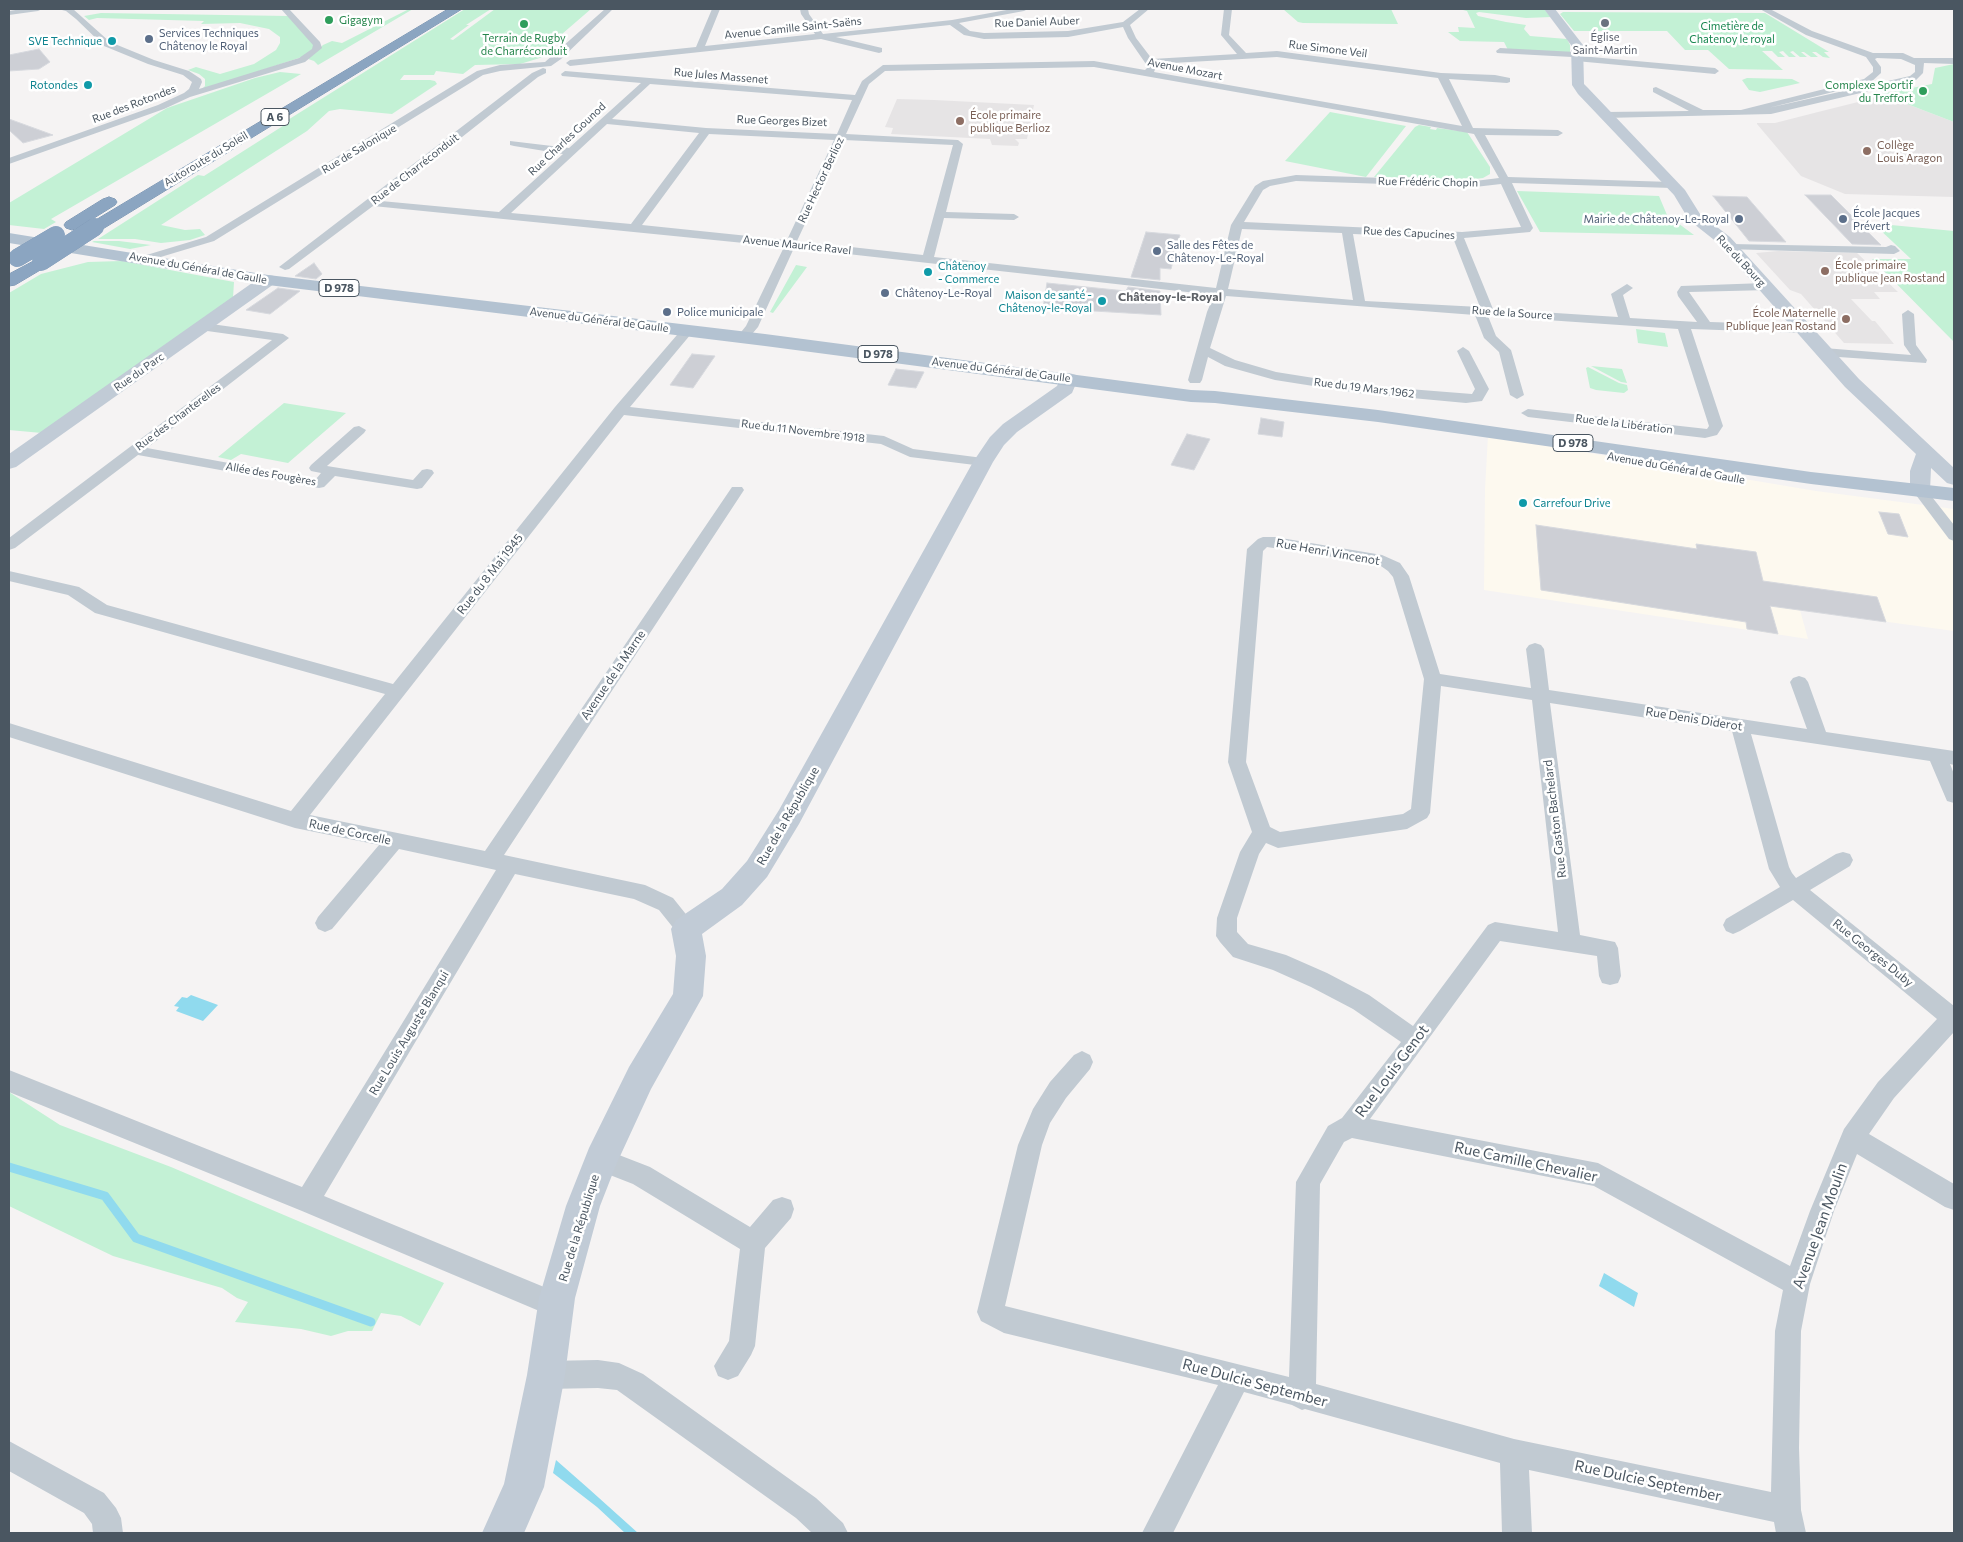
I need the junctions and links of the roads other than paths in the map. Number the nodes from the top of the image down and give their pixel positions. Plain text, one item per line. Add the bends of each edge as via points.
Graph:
1 (38, 9) edge
2 (62, 9) edge
3 (285, 9) edge
4 (456, 9) edge
5 (609, 9) edge
6 (716, 9) edge
7 (804, 9) edge
8 (1024, 9) edge
9 (1145, 9) edge
10 (1228, 9) edge
11 (1549, 9) edge
12 (1764, 9) edge
13 (997, 11) edge
14 (9, 13) edge
15 (952, 22) junction
16 (1126, 24) junction
17 (820, 36) junction
18 (699, 49) junction
19 (881, 50) junction
20 (1500, 51) dead end
21 (1244, 56) junction
22 (1576, 57) junction
23 (594, 60) junction
24 (1874, 60) junction
25 (1915, 60) junction
26 (564, 61) junction
27 (1954, 61) edge
28 (1150, 62) junction
29 (545, 68) junction
30 (1919, 70) junction
31 (580, 71) junction
32 (1715, 71) dead end
33 (1148, 73) junction
34 (1441, 76) junction
35 (1507, 80) dead end
36 (648, 81) junction
37 (1656, 90) dead end
38 (187, 95) junction
39 (857, 98) junction
40 (1743, 112) junction
41 (1700, 113) junction
42 (1605, 115) junction
43 (604, 121) junction
44 (228, 130) dead end
45 (706, 131) junction
46 (1474, 131) junction
47 (1558, 133) dead end
48 (841, 136) junction
49 (514, 143) dead end
50 (958, 144) joint
51 (572, 152) junction
52 (9, 161) edge
53 (1505, 180) junction
54 (1672, 185) junction
55 (371, 203) junction
56 (502, 215) junction
57 (939, 215) junction
58 (1014, 218) dead end
59 (1237, 225) junction
60 (634, 228) junction
61 (1347, 230) junction
62 (1457, 235) junction
63 (9, 238) edge
64 (210, 239) junction
65 (790, 244) junction
66 (1730, 247) junction
67 (1891, 248) dead end
68 (181, 249) junction
69 (198, 252) junction
70 (928, 258) junction
71 (144, 259) junction
72 (13, 260) edge
73 (186, 267) junction
74 (285, 267) dead end
75 (268, 280) junction
76 (9, 281) edge
77 (1765, 287) junction
78 (1627, 288) dead end
79 (1221, 292) junction
80 (1360, 304) junction
81 (1484, 311) junction
82 (1908, 314) dead end
83 (1625, 321) junction
84 (1683, 325) junction
85 (1706, 325) junction
86 (204, 327) junction
87 (1804, 329) junction
88 (687, 331) junction
89 (743, 337) junction
90 (1203, 350) junction
91 (1463, 351) dead end
92 (1824, 352) junction
93 (1069, 379) junction
94 (1193, 388) junction
95 (1517, 395) dead end
96 (620, 410) junction
97 (1528, 413) dead end
98 (1716, 426) joint
99 (359, 430) dead end
100 (135, 450) junction
101 (1926, 454) junction
102 (983, 462) junction
103 (9, 463) edge
104 (332, 471) junction
105 (428, 473) dead end
106 (1954, 479) edge
107 (737, 490) dead end
108 (1954, 495) edge
109 (1936, 502) edge
110 (1954, 536) edge
111 (9, 545) edge
112 (9, 576) edge
113 (1535, 650) dead end
114 (1433, 679) junction
115 (1800, 682) dead end
116 (397, 691) junction
117 (1541, 695) junction
118 (1740, 726) junction
119 (9, 730) edge
120 (1819, 738) junction
121 (1945, 757) edge
122 (1954, 796) edge
123 (295, 820) junction
124 (1262, 832) junction
125 (394, 841) junction
126 (1843, 860) dead end
127 (499, 863) junction
128 (1794, 889) junction
129 (325, 923) dead end
130 (1733, 925) dead end
131 (686, 929) junction
132 (1570, 943) junction
133 (1610, 976) dead end
134 (1953, 1018) edge
135 (1416, 1040) junction
136 (1082, 1062) dead end
137 (9, 1080) edge
138 (1350, 1126) junction
139 (1852, 1137) junction
140 (601, 1160) junction
141 (1954, 1198) edge
142 (307, 1201) junction
143 (782, 1209) dead end
144 (753, 1243) junction
145 (1797, 1284) junction
146 (558, 1298) junction
147 (728, 1366) dead end
148 (546, 1375) junction
149 (1237, 1376) junction
150 (1302, 1396) junction
151 (1514, 1453) junction
152 (9, 1455) edge
153 (1789, 1522) edge
154 (108, 1533) edge
155 (503, 1533) edge
156 (833, 1533) edge
157 (1157, 1533) edge
158 (1517, 1533) edge

1 - 14 street
2 - 38 street, Rue des Rotondes via 79,17 107,44 196,79 195,86
3 - 38 street via 317,44 315,51 302,60
4 - 76 highway, Autoroute du Soleil / A 6, bridge
5 - 26 street
6 - 18 street
7 - 17 street
8 - 13 street, Avenue Camille Saint-Saëns
9 - 16 street
10 - 21 street via 1225,35
11 - 22 street, Rue du Bourg via 1577,45
12 - 24 street via 1809,33
13 - 15 street, Avenue Camille Saint-Saëns
15 - 16 street, Rue Daniel Auber via 967,32 984,36 1068,34
15 - 19 street, Avenue Camille Saint-Saëns
16 - 28 street
17 - 18 street, Avenue Camille Saint-Saëns
17 - 19 street, Avenue Camille Saint-Saëns
17 - 19 street
18 - 23 street, Avenue Camille Saint-Saëns
19 - 33 street, Avenue Mozart via 1083,64
19 - 39 street, Rue Hector Berlioz
20 - 22 street
21 - 28 street, Rue Simone Veil
21 - 34 street, Rue Simone Veil via 1285,55
22 - 32 street
22 - 42 street, Rue du Bourg via 1578,85
23 - 26 street, Avenue Camille Saint-Saëns
23 - 31 street, Avenue Camille Saint-Saëns
24 - 25 street via 1896,54
24 - 30 street via 1895,70
24 - 40 street via 1877,73 1867,81
25 - 27 street
25 - 30 street via 1920,64
26 - 29 street, Avenue Camille Saint-Saëns
26 - 31 street
28 - 33 street via 1152,67
29 - 31 street, Rue Jules Massenet via 565,74
29 - 55 street, Rue de Charréconduit
29 - 64 street, Rue de Salonique via 500,68 480,73
30 - 40 street via 1917,76 1909,79 1771,111
31 - 36 street, Rue Jules Massenet
33 - 46 street, Avenue Mozart
34 - 35 street, Rue Simone Veil
34 - 46 street
36 - 39 street, Rue Jules Massenet
36 - 43 street, Rue Charles Gounod
37 - 41 street
38 - 52 street, Rue des Rotondes
39 - 48 street, Rue Hector Berlioz
40 - 41 street
41 - 42 street
42 - 54 street, Rue du Bourg
43 - 45 street, Rue Georges Bizet
43 - 51 street, Rue Charles Gounod
44 - 72 highway, Autoroute du Soleil, bridge
45 - 48 street, Rue Georges Bizet
45 - 60 street
46 - 47 street, Avenue Mozart
46 - 53 street
48 - 50 street, Rue Georges Bizet
48 - 65 street, Rue Hector Berlioz
49 - 51 street
50 - 57 street
51 - 56 street, Rue Charles Gounod
53 - 54 street, Rue Frédéric Chopin
53 - 59 street, Rue Frédéric Chopin via 1474,184 1279,180 1259,188
53 - 62 street, Rue des Capucines via 1526,230
54 - 66 street, Rue du Bourg via 1697,221
55 - 56 street, Avenue Maurice Ravel
55 - 74 street, Rue de Charréconduit
56 - 60 street, Avenue Maurice Ravel
57 - 58 street
57 - 70 street
59 - 61 street, Rue des Capucines
59 - 79 street
60 - 65 street, Avenue Maurice Ravel
61 - 62 street, Rue des Capucines
61 - 80 street
62 - 81 street
63 - 71 main road, Avenue du Général de Gaulle / D 978
64 - 68 street, Rue de Salonique
64 - 69 street, Rue de Salonique
65 - 70 street, Avenue Maurice Ravel
65 - 89 street, Rue Hector Berlioz via 752,327
66 - 67 street via 1894,251
66 - 77 street, Rue du Bourg
68 - 69 street, Rue de Salonique
68 - 71 street, Rue de Salonique
69 - 73 street, Rue de Salonique
70 - 79 street, Avenue Maurice Ravel
71 - 73 main road, Avenue du Général de Gaulle / D 978
73 - 75 main road, Avenue du Général de Gaulle / D 978
75 - 86 street, Rue du Parc
75 - 88 main road, Avenue du Général de Gaulle / D 978
77 - 85 street via 1685,289 1684,296
77 - 87 street, Rue du Bourg
78 - 83 street via 1618,294
79 - 80 street, Rue de la Source
79 - 90 street via 1207,311
80 - 81 street, Rue de la Source
81 - 83 street, Rue de la Source via 1543,315 1559,326 1613,332 1610,320
81 - 95 street via 1490,338 1505,350
82 - 92 street via 1910,345 1921,360
83 - 84 street
84 - 85 street
84 - 98 street
85 - 87 street
86 - 100 street, Rue des Chanterelles via 283,338
86 - 103 street, Rue du Parc
87 - 92 street, Rue du Bourg
88 - 89 main road, Avenue du Général de Gaulle / D 978
88 - 96 street, Rue du 8 Mai 1945
89 - 93 main road, Avenue du Général de Gaulle / D 978
90 - 91 street, Rue du 19 Mars 1962 via 1230,363 1275,376 1358,389 1477,398 1482,389
90 - 94 street
92 - 101 street, Rue du Bourg
93 - 94 main road, Avenue du Général de Gaulle / D 978
93 - 102 street, Rue de la République via 1065,389 1010,428
94 - 109 main road, Avenue du Général de Gaulle / D 978 via 1224,404 1488,438 1816,491
96 - 102 street, Rue du 11 Novembre 1918 via 884,440 910,453
96 - 116 street, Rue du 8 Mai 1945
97 - 98 street, Rue de la Libération via 1705,434
99 - 104 street via 316,468
100 - 104 street, Allée des Fougères via 320,484
100 - 111 street, Rue des Chanterelles
101 - 106 street, Rue du Bourg
101 - 109 street via 1920,471
102 - 131 street, Rue de la République via 789,818 757,869 732,897
104 - 105 street, Allée des Fougères via 417,485
107 - 127 street, Avenue de la Marne
108 - 109 main road, Avenue du Général de Gaulle / D 978
109 - 110 street
112 - 116 street via 73,591 101,609
113 - 117 street, Rue Gaston Bachelard
114 - 117 street, Rue Denis Diderot
114 - 124 street, Rue Henri Vincenot via 1420,813 1407,821 1278,840
114 - 124 street, Rue Henri Vincenot via 1401,576 1394,567 1382,560 1262,542 1255,549 1237,762
115 - 120 street
116 - 123 street, Rue du 8 Mai 1945
117 - 118 street, Rue Denis Diderot
117 - 132 street, Rue Gaston Bachelard
118 - 120 street, Rue Denis Diderot
118 - 128 street, Rue Georges Duby via 1779,870
119 - 123 street, Rue de Corcelle
120 - 121 street, Rue Denis Diderot
121 - 122 street
123 - 125 street, Rue de Corcelle
124 - 135 street via 1250,852 1227,918 1226,930 1232,942 1241,951 1278,962 1361,1002
125 - 127 street, Rue de Corcelle
125 - 129 street
126 - 128 street
127 - 131 street, Rue de Corcelle via 638,891 666,904
127 - 142 street, Rue Louis Auguste Blanqui
128 - 130 street
128 - 134 street, Rue Georges Duby
131 - 140 street, Rue de la République via 691,956 688,996 640,1078
132 - 133 street via 1607,948
132 - 135 street, Rue Louis Genot via 1495,931
134 - 139 street, Avenue Jean Moulin via 1886,1090
135 - 138 street, Rue Louis Genot
136 - 149 street, Rue Dulcie September via 1058,1090 1041,1117 1030,1145 990,1312 1004,1320
137 - 142 street
138 - 145 street, Rue Camille Chevalier via 1598,1175
138 - 150 street, Rue Louis Genot via 1336,1134 1308,1182
139 - 141 street
139 - 145 street, Avenue Jean Moulin
140 - 144 street via 642,1175
140 - 146 street, Rue de la République via 583,1206
142 - 146 street via 544,1300
143 - 144 street
144 - 147 street via 742,1346
145 - 153 street, Avenue Jean Moulin via 1788,1331 1785,1448
146 - 148 street, Rue de la République
148 - 155 street, Rue de la République via 524,1487
148 - 156 street via 598,1374 619,1377 633,1384 806,1508
149 - 150 street, Rue Dulcie September
149 - 157 street
150 - 151 street, Rue Dulcie September
151 - 153 street, Rue Dulcie September
151 - 158 street
152 - 154 street via 94,1503 106,1518

